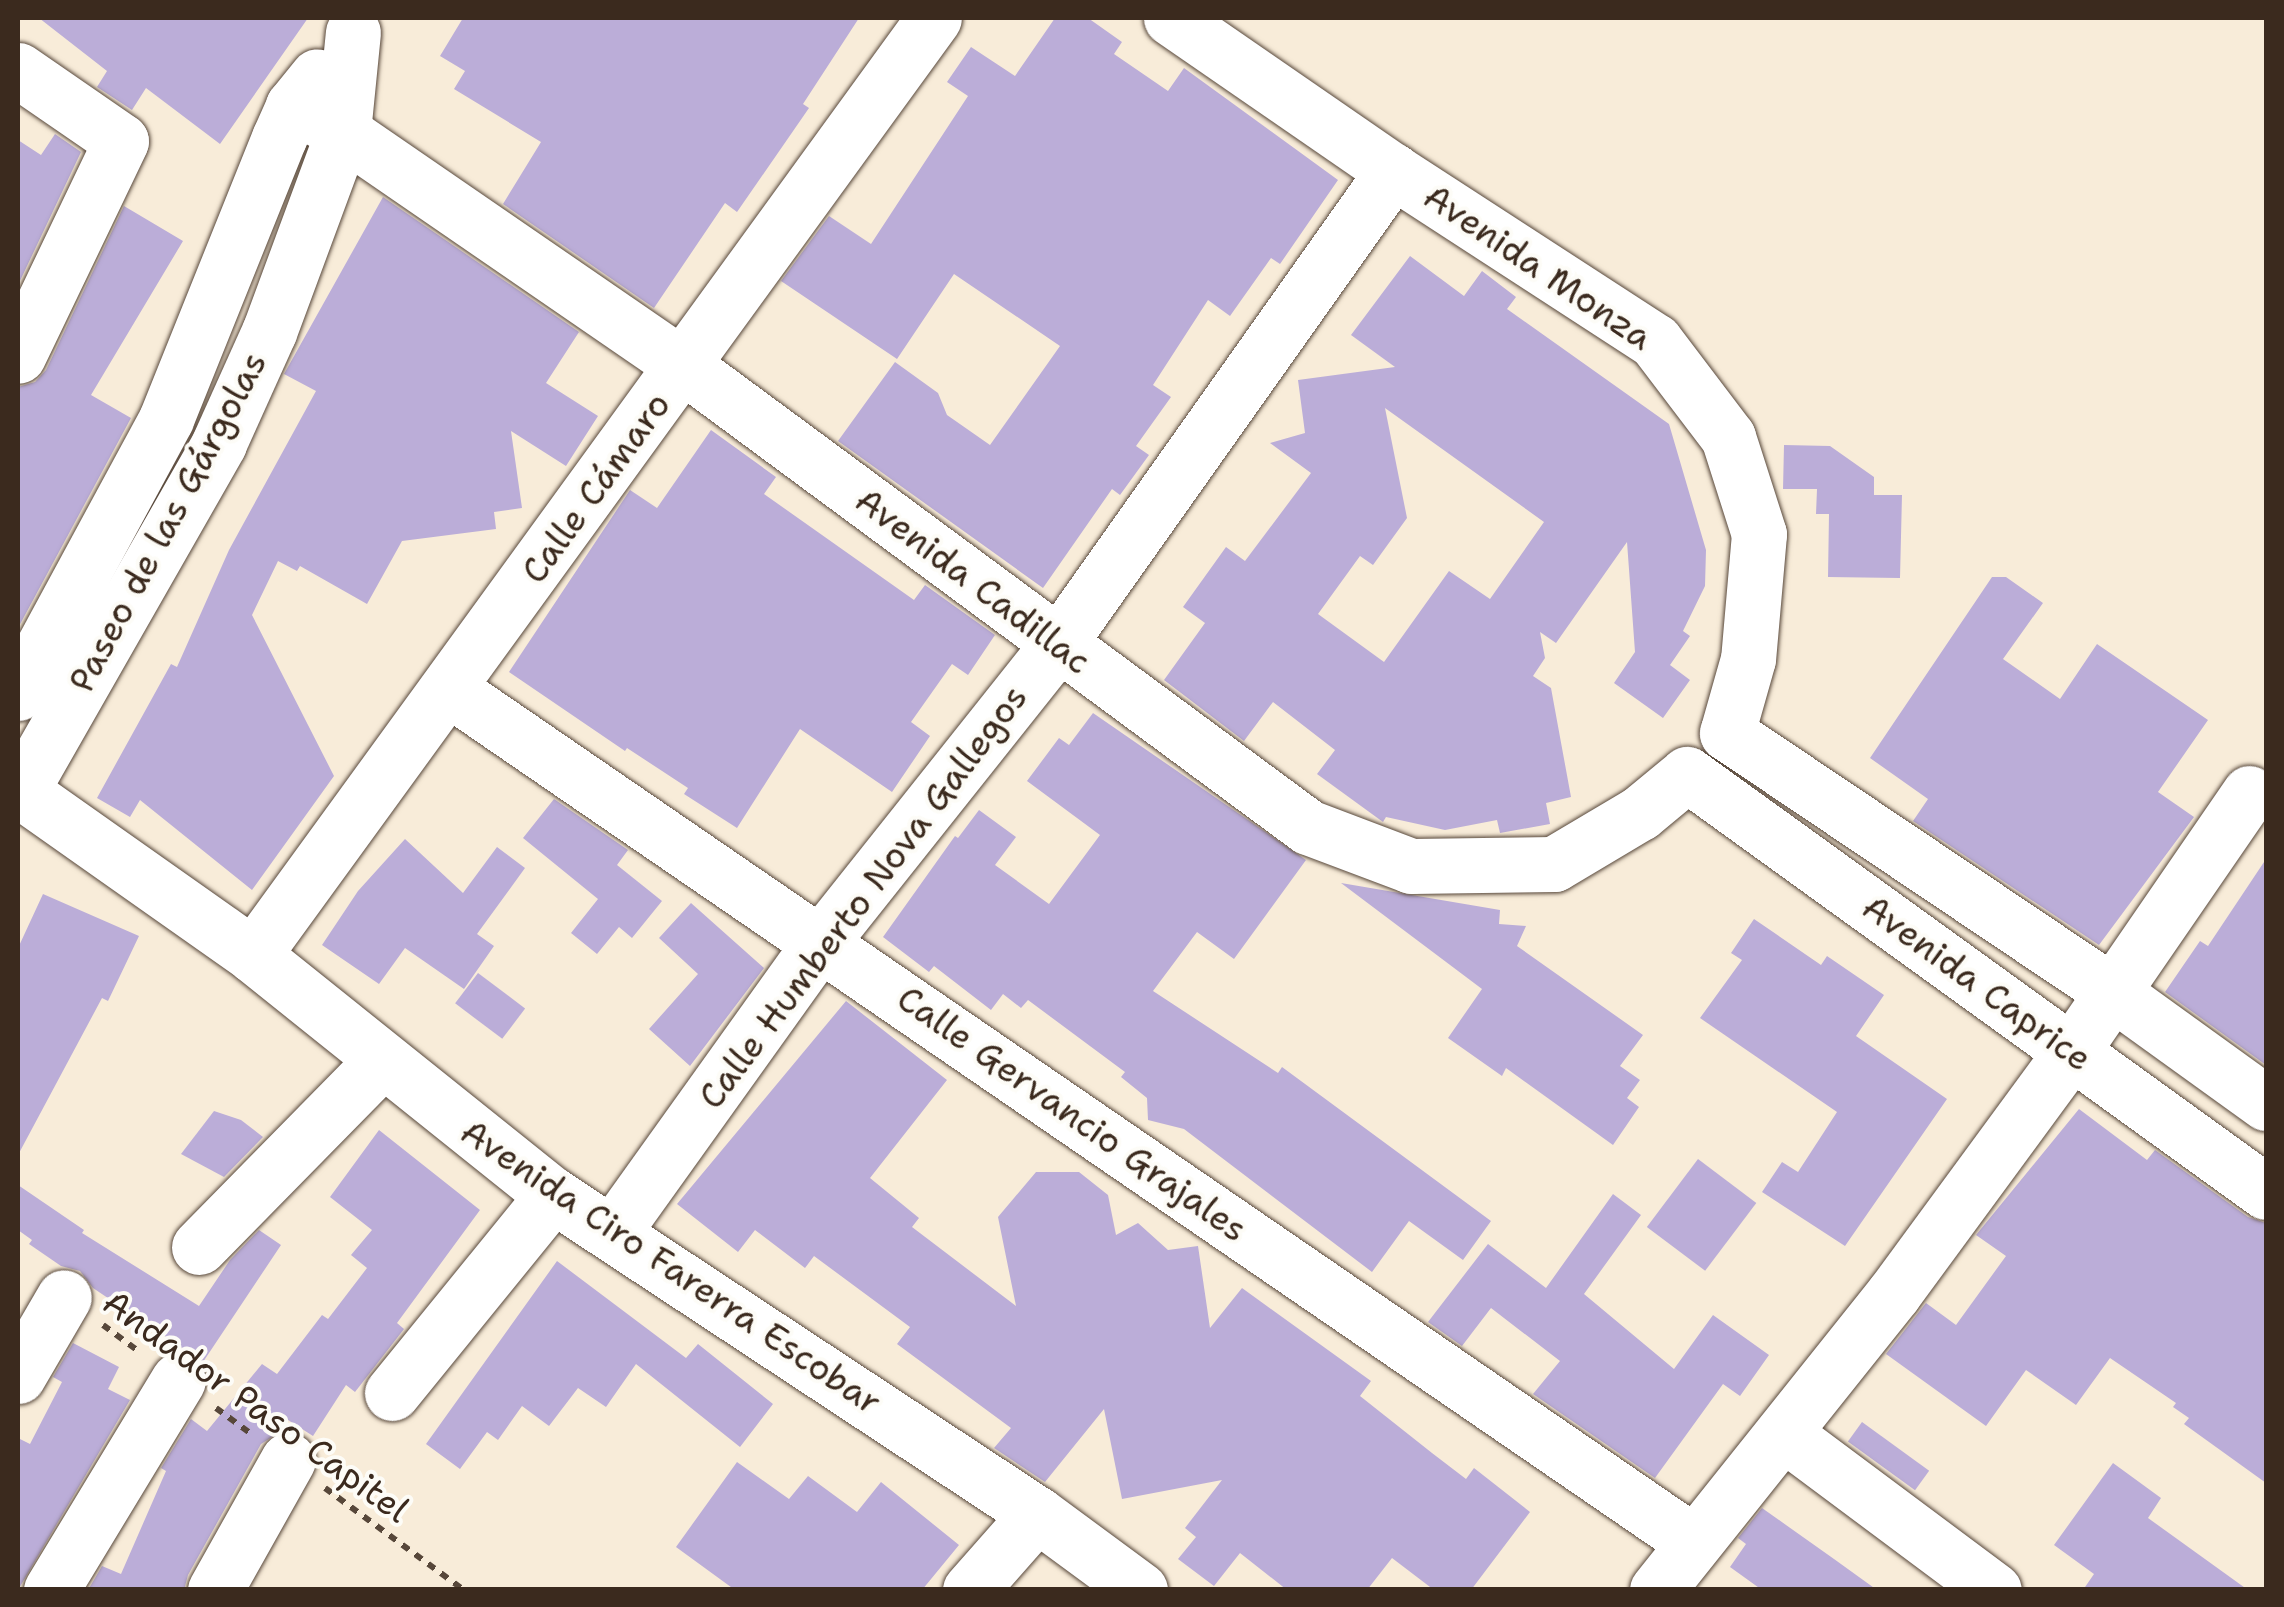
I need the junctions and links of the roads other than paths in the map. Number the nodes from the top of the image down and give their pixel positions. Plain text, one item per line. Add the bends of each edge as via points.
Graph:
1 (934, 18) edge
2 (1171, 18) edge
3 (356, 25) edge
4 (18, 70) edge
5 (293, 106) junction
6 (342, 132) junction
7 (1393, 171) junction
8 (18, 356) edge
9 (685, 366) junction
10 (1058, 644) junction
11 (450, 689) junction
12 (18, 694) edge
13 (1726, 733) joint
14 (1687, 774) joint
15 (18, 792) edge
16 (2249, 793) dead end
17 (1856, 820) junction
18 (1818, 868) junction
19 (822, 942) junction
20 (253, 955) junction
21 (2112, 992) junction
22 (2072, 1051) junction
23 (381, 1062) junction
24 (2266, 1103) edge
25 (2266, 1192) edge
26 (553, 1195) junction
27 (612, 1232) junction
28 (200, 1247) dead end
29 (64, 1297) road end
30 (18, 1376) edge
31 (178, 1380) road end
32 (392, 1394) dead end
33 (1783, 1433) junction
34 (288, 1460) road end
35 (1036, 1514) junction
36 (1692, 1541) junction
37 (51, 1590) edge
38 (215, 1590) edge
39 (970, 1590) edge
40 (1140, 1590) edge
41 (1657, 1590) edge
42 (1994, 1590) edge

1 - 9 street, Calle Cámaro
2 - 7 street, Avenida Monza
3 - 5 street, Paseo de las Gárgolas
3 - 6 street, Paseo de las Gárgolas
4 - 8 street via 121,141
5 - 6 street, Avenida Cadillac
5 - 12 street, Paseo de las Gárgolas via 166,419
6 - 9 street, Avenida Cadillac
6 - 15 street, Paseo de las Gárgolas via 269,332 218,443
7 - 10 street, Calle Humberto Nova Gallegos
7 - 13 street, Avenida Monza via 1655,341 1728,437 1759,534 1748,659
9 - 10 street, Avenida Cadillac
9 - 11 street, Calle Cámaro
10 - 14 street, Avenida Cadillac via 1308,827 1411,866 1554,864 1640,814
10 - 19 street, Calle Humberto Nova Gallegos
11 - 19 street, Calle Gervancio Grajales
11 - 20 street, Calle Cámaro
13 - 17 street, Avenida Caprice
14 - 18 street, Avenida Caprice
15 - 20 street, Avenida Ciro Farerra Escobar
16 - 21 street
17 - 18 street
17 - 21 street, Avenida Caprice
18 - 22 street, Avenida Caprice
19 - 27 street, Calle Humberto Nova Gallegos
19 - 36 street, Calle Gervancio Grajales
20 - 23 street, Avenida Ciro Farerra Escobar
21 - 22 street
21 - 24 street, Avenida Caprice
22 - 25 street, Avenida Caprice
22 - 33 street
23 - 26 street, Avenida Ciro Farerra Escobar
23 - 28 street
26 - 27 street, Avenida Ciro Farerra Escobar
26 - 32 street
27 - 35 street, Avenida Ciro Farerra Escobar
29 - 30 street
31 - 37 street
33 - 36 street
33 - 42 street
34 - 38 street
35 - 39 street
35 - 40 street, Avenida Ciro Farerra Escobar
36 - 41 street

